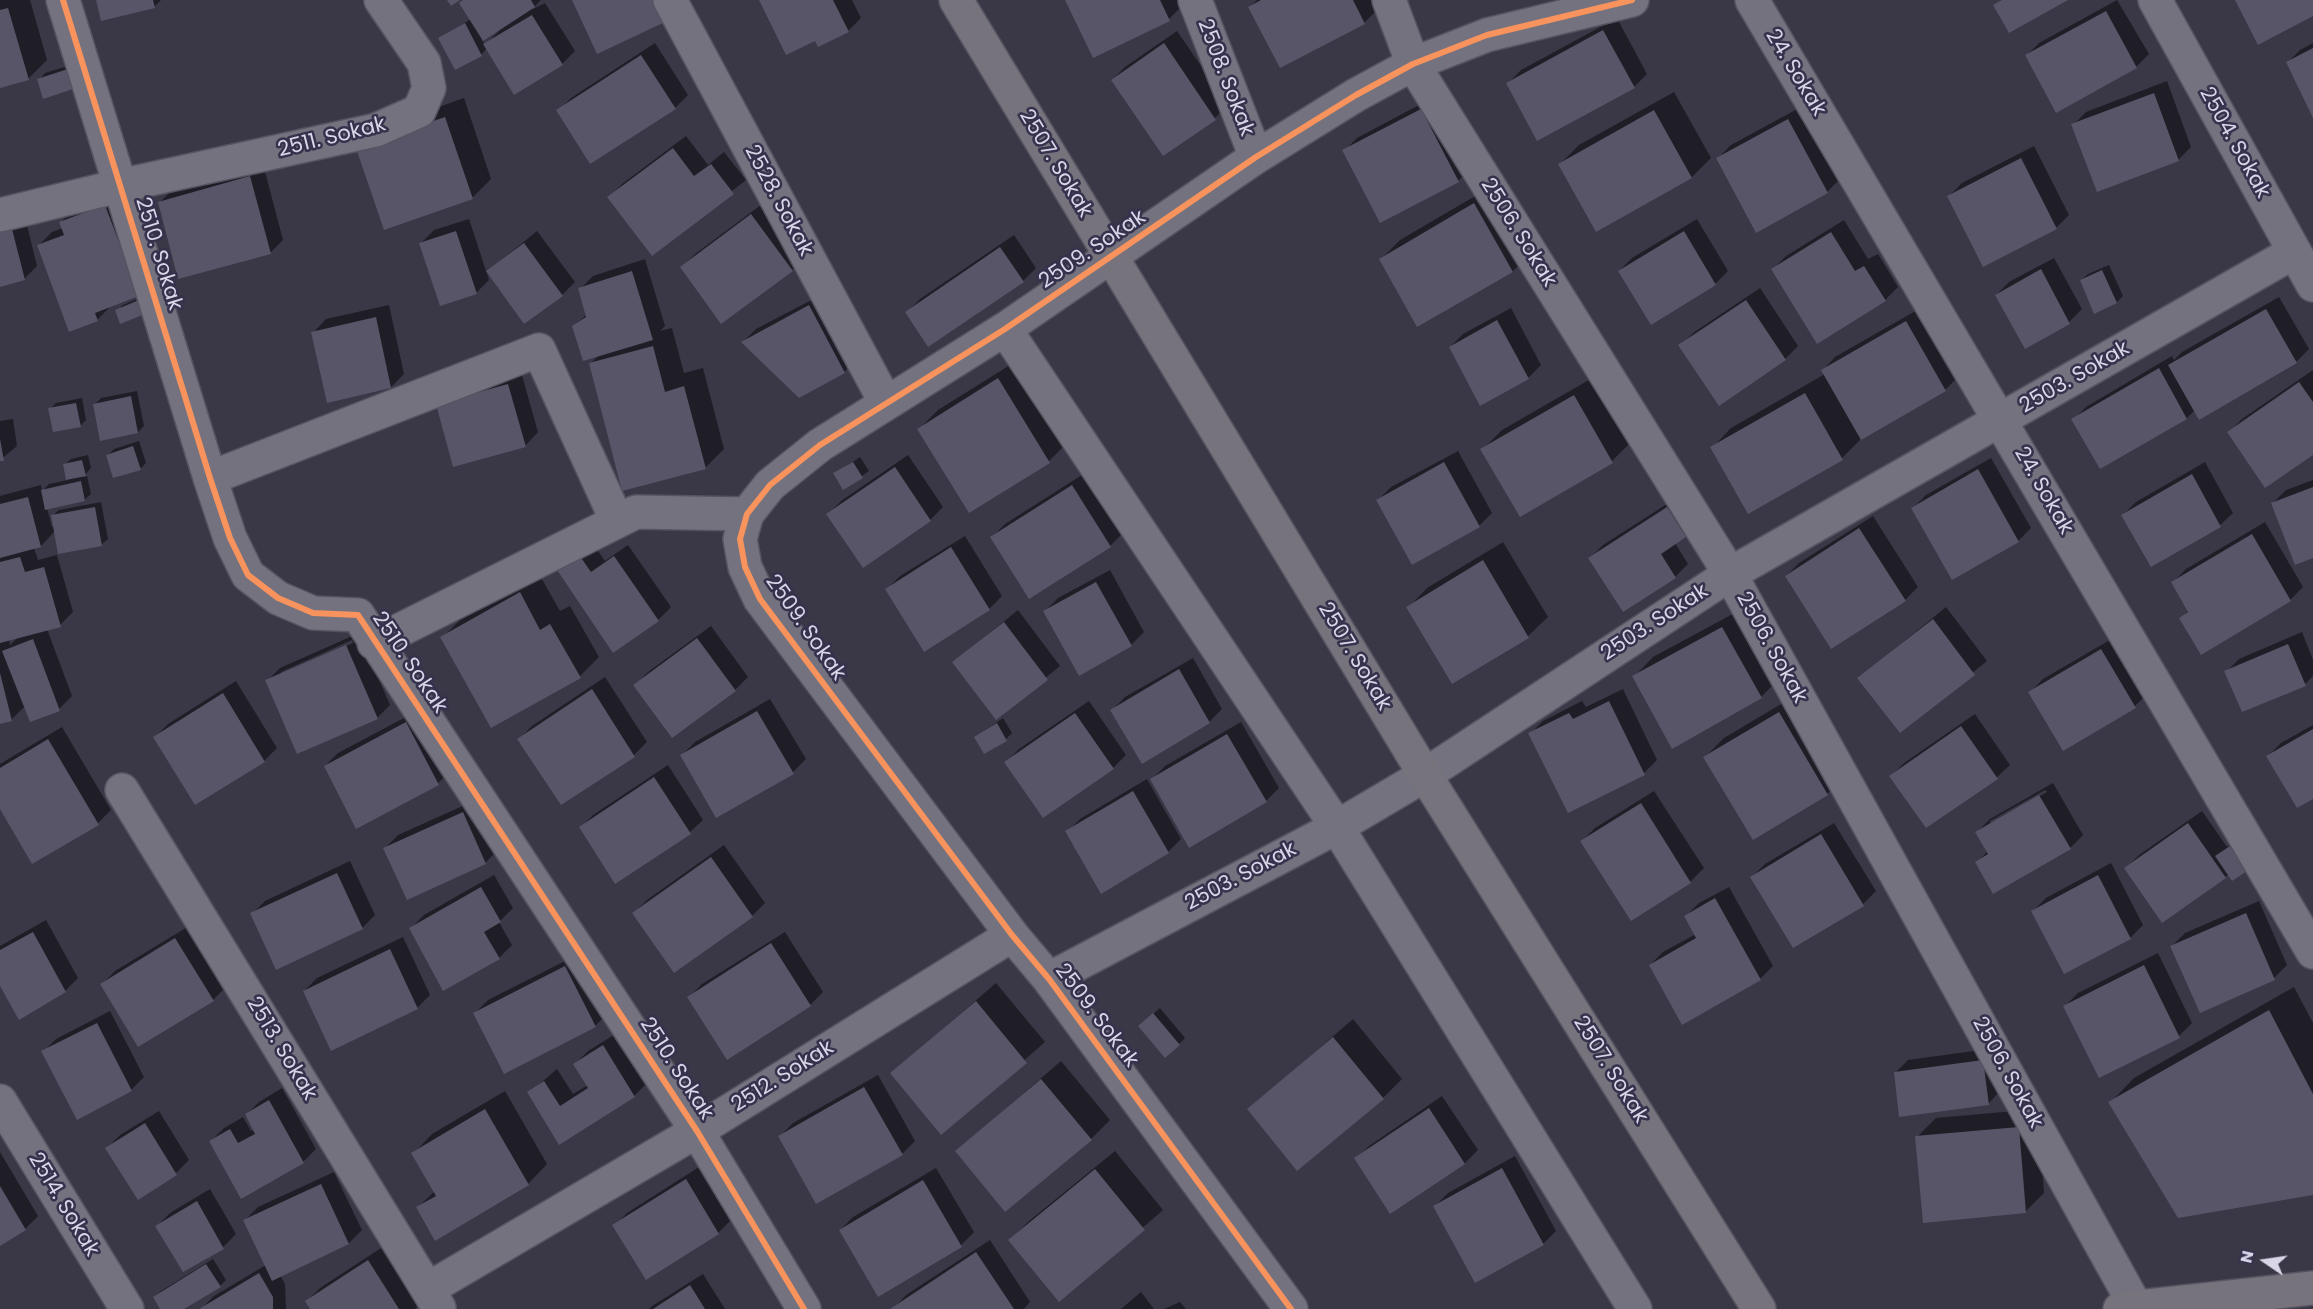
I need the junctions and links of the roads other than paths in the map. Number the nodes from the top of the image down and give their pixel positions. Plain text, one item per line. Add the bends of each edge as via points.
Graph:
1 (63, 0) edge
2 (381, 0) edge
3 (670, 0) edge
4 (956, 0) edge
5 (1195, 0) edge
6 (1389, 0) edge
7 (1632, 0) edge
8 (1752, 0) edge
9 (2155, 0) edge
10 (1413, 64) junction
11 (1256, 157) junction
12 (119, 186) junction
13 (0, 215) edge
14 (2294, 252) junction
15 (1112, 258) junction
16 (2313, 285) edge
17 (1005, 329) junction
18 (886, 403) junction
19 (2002, 421) junction
20 (210, 478) junction
21 (747, 514) junction
22 (617, 521) junction
23 (1730, 574) junction
24 (374, 643) junction
25 (1425, 775) junction
26 (123, 790) dead end
27 (1337, 827) junction
28 (1012, 935) junction
29 (2313, 952) edge
30 (1049, 979) junction
31 (0, 1101) edge
32 (697, 1131) junction
33 (2313, 1288) edge
34 (434, 1299) edge
35 (2128, 1308) edge
36 (127, 1309) edge
37 (804, 1309) edge
38 (1292, 1309) edge
39 (1635, 1309) edge
40 (1759, 1309) edge

1 - 12 street, 2510. Sokak
2 - 12 street, 2511. Sokak via 424,63 429,87 419,111 376,130
3 - 18 street, 2528. Sokak
4 - 15 street, 2507. Sokak
5 - 11 street, 2508. Sokak
6 - 10 street, 2506. Sokak
7 - 10 street via 1487,35
8 - 19 street, 24. Sokak
9 - 14 street, 2504. Sokak
10 - 11 street, 2509. Sokak
10 - 23 street, 2506. Sokak
11 - 15 street, 2509. Sokak
12 - 13 street, 2511. Sokak
12 - 20 street, 2510. Sokak
14 - 16 street, 2504. Sokak
14 - 19 street, 2503. Sokak
15 - 17 street, 2509. Sokak
15 - 25 street, 2507. Sokak
17 - 18 street, 2509. Sokak
17 - 27 street
18 - 21 street, 2509. Sokak via 820,445 770,485
19 - 23 street, 2503. Sokak
19 - 29 street, 24. Sokak
20 - 22 street via 538,350
20 - 24 street, 2510. Sokak via 230,538 248,575 278,598 313,613 358,615
21 - 22 street via 636,512
21 - 28 street, 2509. Sokak via 740,539 745,567 760,599
22 - 24 street
23 - 25 street, 2503. Sokak
23 - 35 street, 2506. Sokak
24 - 32 street, 2510. Sokak
25 - 27 street, 2503. Sokak
25 - 40 street, 2507. Sokak
26 - 34 street, 2513. Sokak
27 - 30 street, 2503. Sokak
27 - 39 street
28 - 30 street, 2509. Sokak
28 - 32 street, 2512. Sokak
30 - 38 street, 2509. Sokak
31 - 36 street, 2514. Sokak
32 - 34 street, 2512. Sokak
32 - 37 street, 2510. Sokak
33 - 35 street

